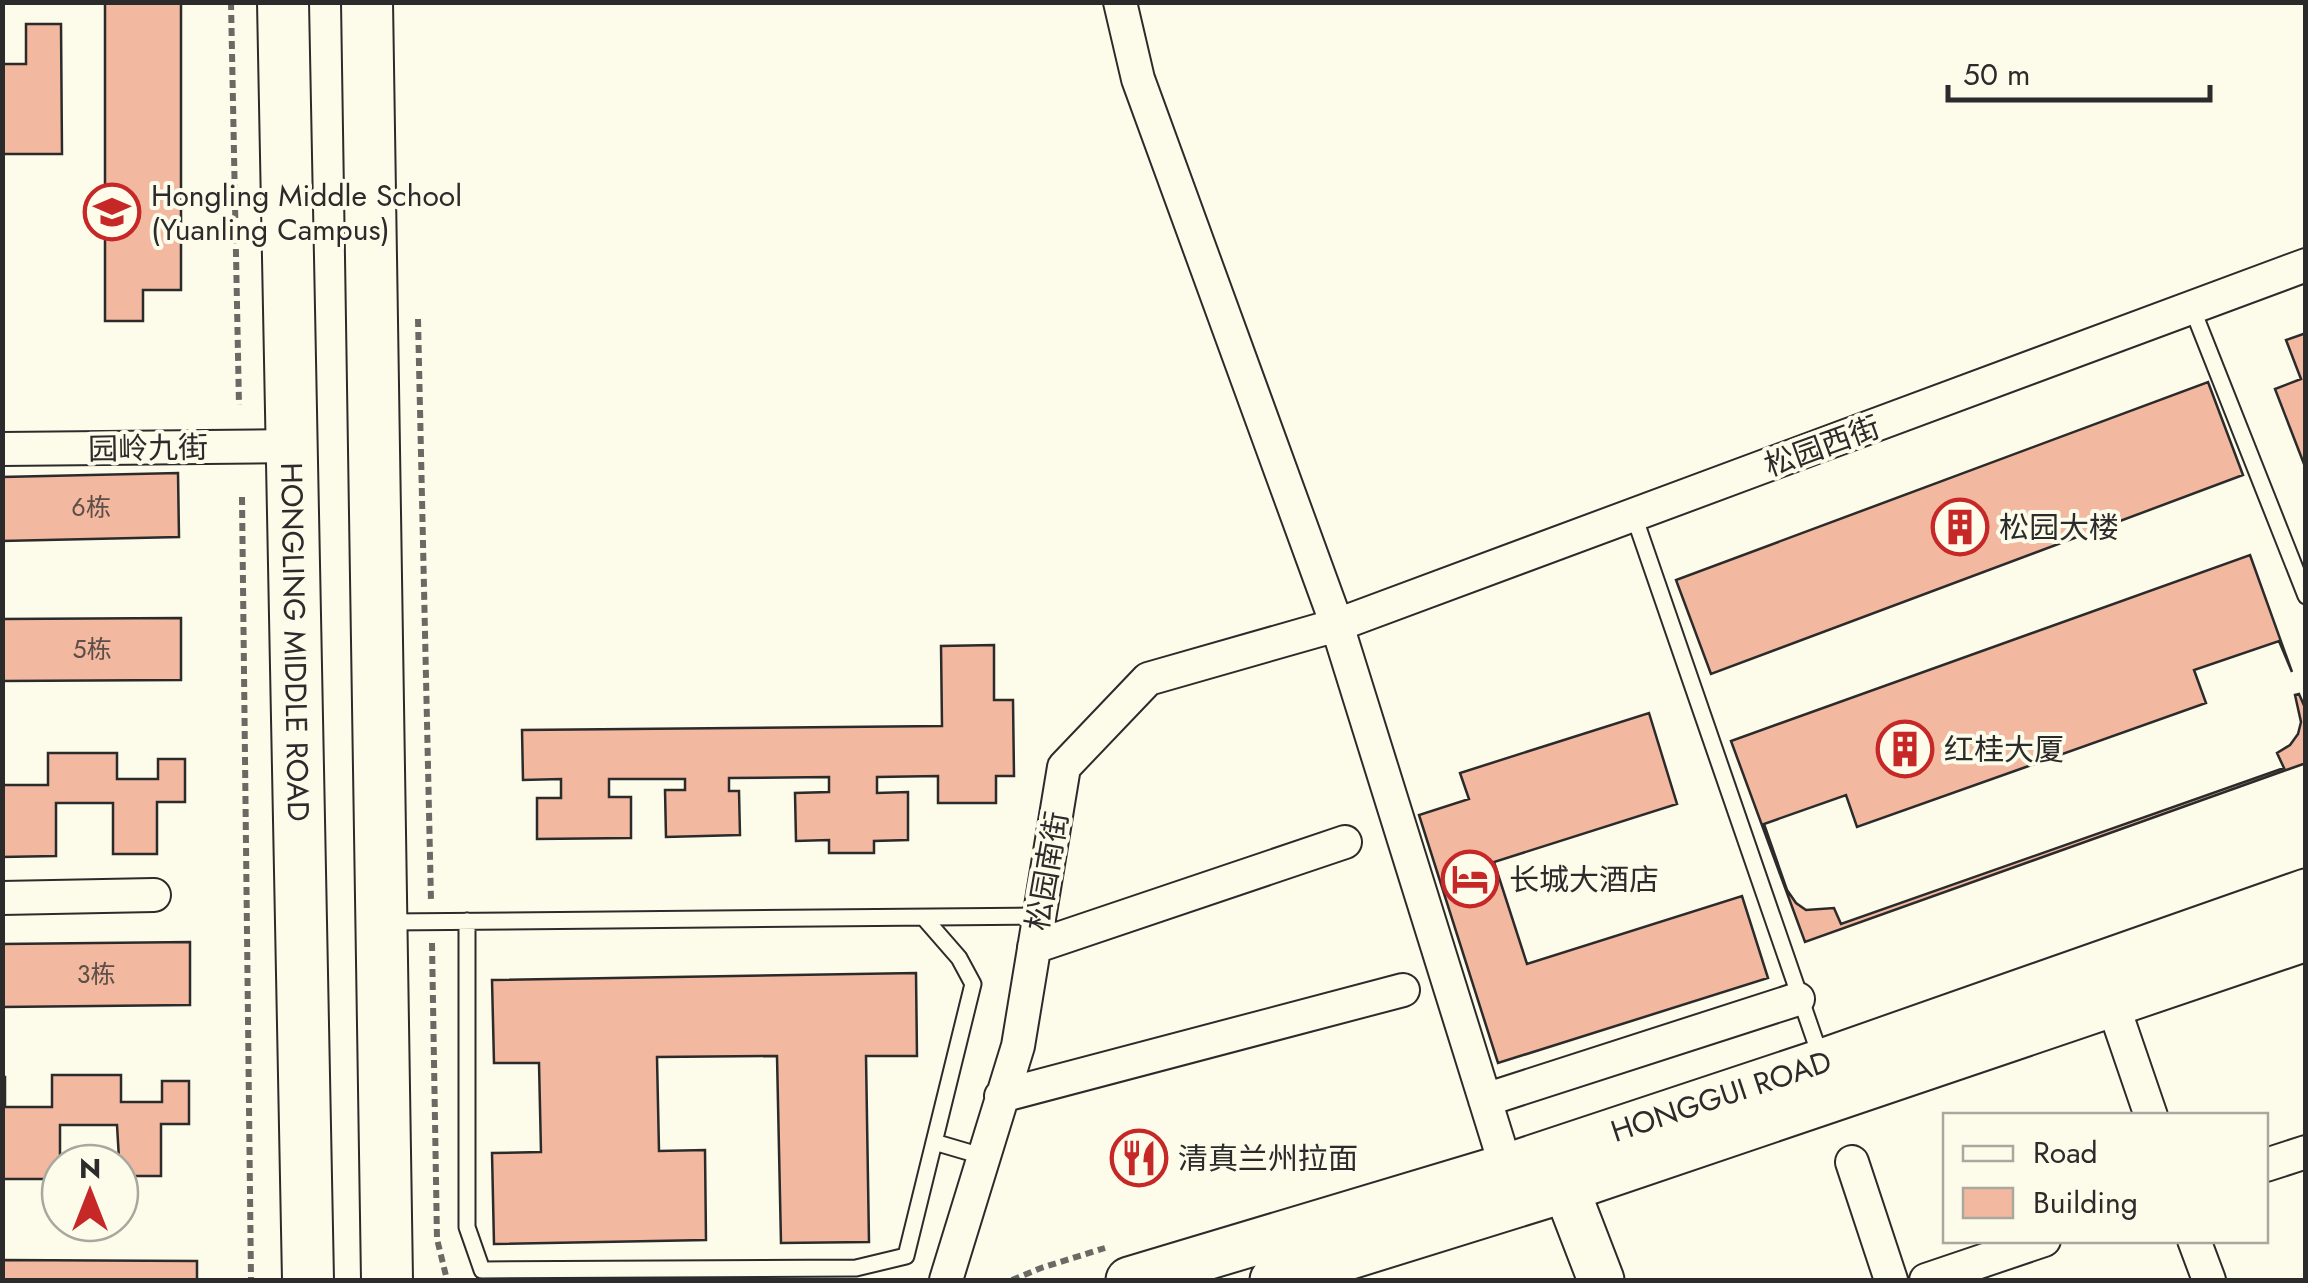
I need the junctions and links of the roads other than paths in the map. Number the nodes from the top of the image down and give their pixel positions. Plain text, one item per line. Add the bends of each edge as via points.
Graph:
1 (283, 2) edge
2 (368, 2) edge
3 (1120, 2) edge
4 (2306, 265) edge
5 (2192, 308) junction
6 (294, 446) junction
7 (2, 449) edge
8 (1634, 516) junction
9 (2306, 596) edge
10 (1337, 625) junction
11 (1345, 842) dead end
12 (2306, 892) edge
13 (154, 895) dead end
14 (2, 898) edge
15 (925, 918) junction
16 (379, 922) junction
17 (466, 922) junction
18 (1036, 932) junction
19 (2306, 938) edge
20 (1403, 990) dead end
21 (1798, 999) junction
22 (2113, 1005) junction
23 (1822, 1062) junction
24 (1002, 1096) junction
25 (1485, 1100) junction
26 (2150, 1113) edge
27 (934, 1142) junction
28 (2306, 1152) edge
29 (985, 1157) junction
30 (1852, 1162) dead end
31 (2268, 1164) edge
32 (1506, 1167) junction
33 (1566, 1189) junction
34 (2035, 1243) edge
35 (2195, 1243) edge
36 (308, 1280) edge
37 (386, 1280) edge
38 (946, 1280) edge
39 (1129, 1280) edge
40 (1272, 1280) edge
41 (1601, 1280) edge
42 (1891, 1280) edge
43 (1926, 1280) edge
44 (2208, 1280) edge

1 - 6 main road, HONGLING MIDDLE ROAD
2 - 16 main road
3 - 10 street via 1138,80
4 - 5 street, 松园西街
5 - 8 street, 松园西街
5 - 9 lane
6 - 7 street, 园岭九街
6 - 36 main road, HONGLING MIDDLE ROAD
8 - 10 street, 松园西街
8 - 21 lane
10 - 18 street, 松园南街 via 1148,679 1064,768
10 - 25 street
11 - 18 street
12 - 23 main road, HONGGUI ROAD
13 - 14 street
15 - 17 lane
15 - 18 lane
15 - 27 lane via 973,984
16 - 17 lane
16 - 37 main road
17 - 27 lane via 466,1226 482,1270 856,1268 906,1256
18 - 24 street, 松园南街 via 1018,1046
19 - 22 main road, HONGGUI ROAD
20 - 24 street
21 - 23 lane
21 - 25 street
22 - 26 street
22 - 33 main road, HONGGUI ROAD
23 - 32 main road, HONGGUI ROAD
24 - 29 street, 松园南街
25 - 32 street
27 - 29 lane
28 - 31 street
29 - 38 street, 松园南街
30 - 42 street
32 - 39 main road, HONGGUI ROAD
33 - 40 main road, HONGGUI ROAD
33 - 41 main road
34 - 43 street
35 - 44 street

